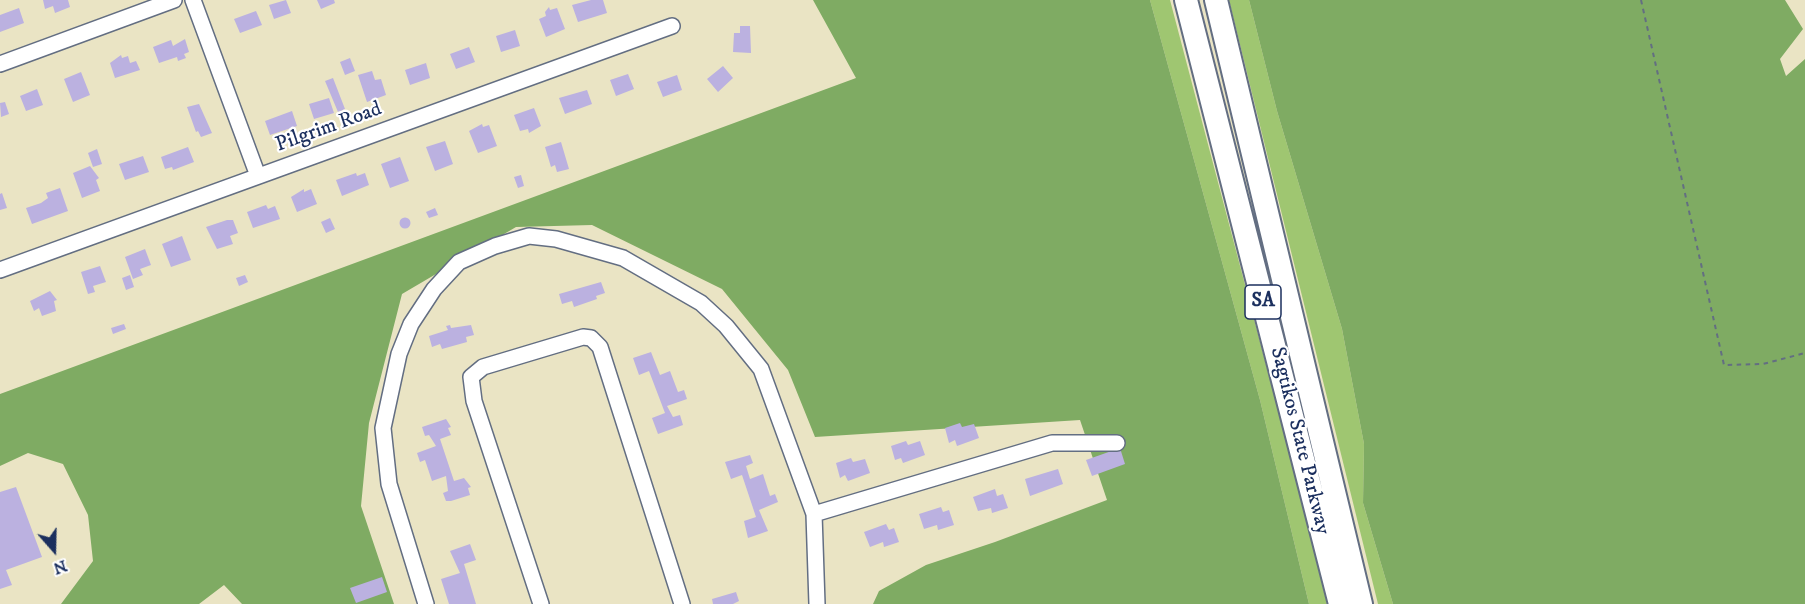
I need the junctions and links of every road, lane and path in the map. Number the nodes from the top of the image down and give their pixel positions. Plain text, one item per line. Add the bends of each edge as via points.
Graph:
1 (174, 0) edge
2 (193, 0) edge
3 (1186, 0) edge
4 (1216, 0) edge
5 (1641, 0) edge
6 (672, 26) dead end
7 (0, 64) edge
8 (258, 176) junction
9 (0, 270) edge
10 (1805, 353) edge
11 (1117, 443) dead end
12 (814, 514) junction
13 (426, 604) edge
14 (541, 604) edge
15 (682, 604) edge
16 (817, 604) edge
17 (1340, 604) edge
18 (1361, 604) edge

1 - 7 street
2 - 8 street
3 - 17 highway, Sagtikos State Parkway / SA
4 - 18 highway, Sagtikos State Parkway / SA
5 - 10 path via 1724,365 1763,364
6 - 8 street, Pilgrim Road
8 - 9 street, Pilgrim Road
11 - 12 street via 1052,443
12 - 13 street via 761,369 726,326 701,303 622,258 556,239 529,236 459,262 434,289 411,324 399,354 384,439 389,484
12 - 16 street
14 - 15 street via 474,401 471,377 483,367 583,337 591,338 600,347

